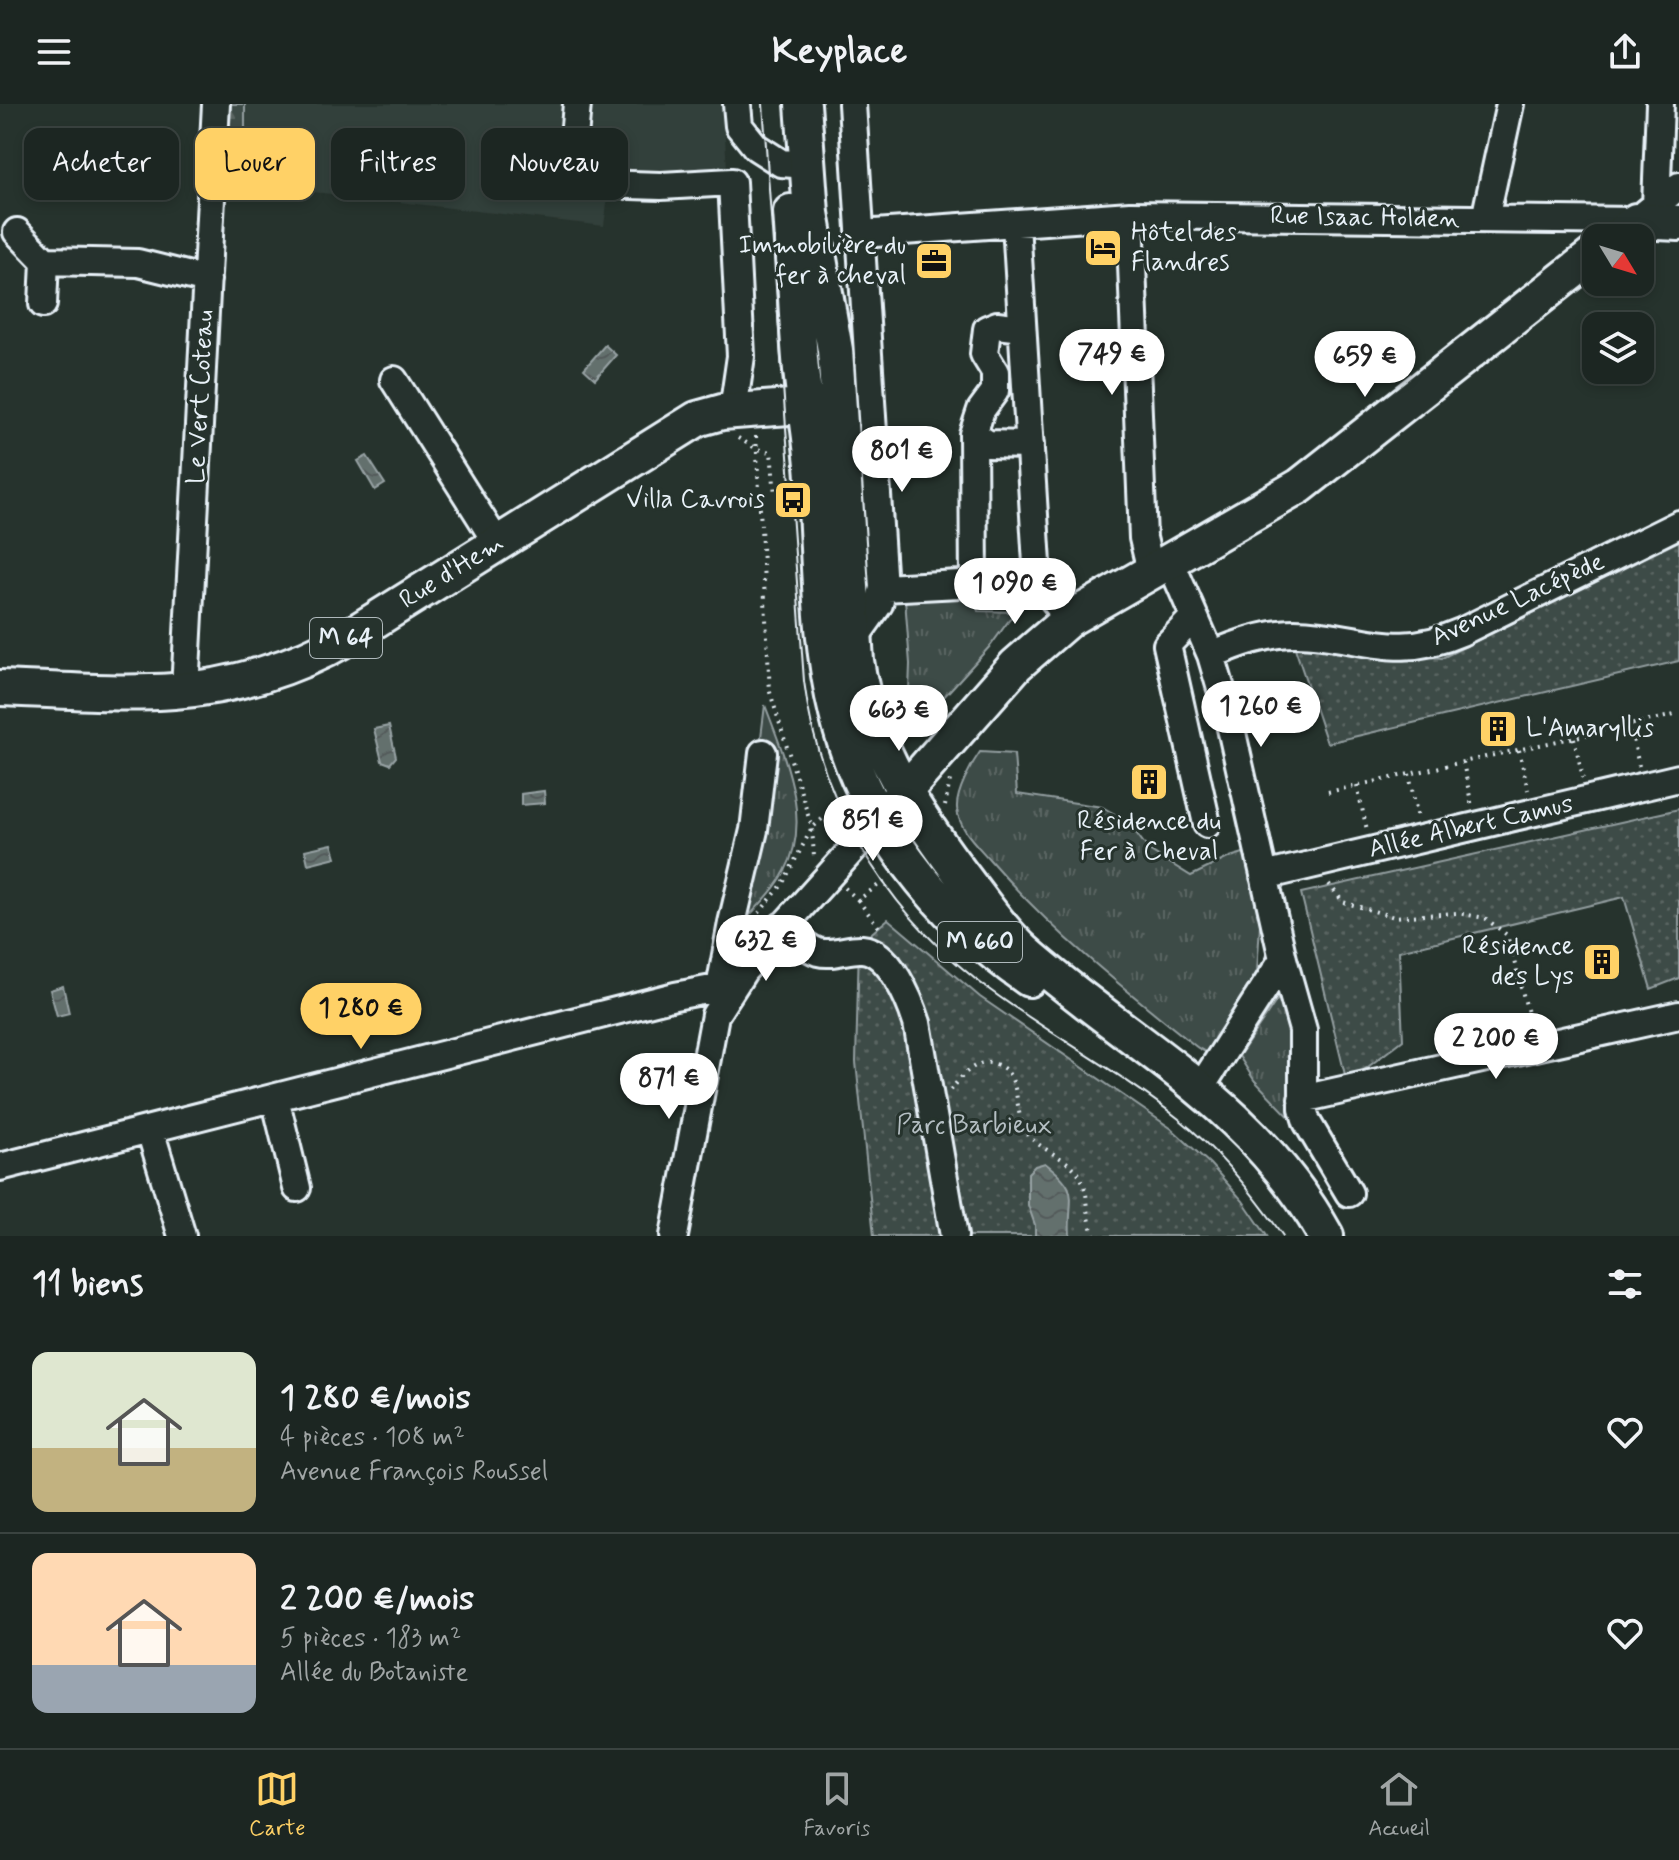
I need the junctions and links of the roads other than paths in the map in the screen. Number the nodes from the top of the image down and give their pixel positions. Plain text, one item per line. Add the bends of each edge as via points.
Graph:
1 (216, 104) edge
2 (577, 104) edge
3 (784, 104) edge
4 (803, 104) edge
5 (852, 104) edge
6 (1510, 104) edge
7 (1660, 104) edge
8 (738, 115) edge
9 (797, 165) junction
10 (1679, 186) edge
11 (1130, 215) junction
12 (1485, 219) junction
13 (1647, 222) edge
14 (1016, 224) junction
15 (17, 232) dead end
16 (861, 234) junction
17 (45, 261) junction
18 (1582, 264) edge
19 (207, 280) junction
20 (43, 304) dead end
21 (1022, 328) junction
22 (394, 380) dead end
23 (822, 404) junction
24 (733, 411) junction
25 (973, 434) junction
26 (1030, 445) junction
27 (1679, 524) edge
28 (497, 543) junction
29 (1160, 567) junction
30 (1038, 580) junction
31 (974, 585) junction
32 (883, 588) junction
33 (1194, 617) junction
34 (1069, 619) junction
35 (840, 641) junction
36 (1211, 655) junction
37 (0, 688) edge
38 (185, 690) junction
39 (763, 753) dead end
40 (1679, 778) edge
41 (905, 791) junction
42 (879, 820) junction
43 (1207, 824) dead end
44 (1264, 876) junction
45 (782, 926) junction
46 (1283, 959) junction
47 (727, 987) junction
48 (1679, 1015) edge
49 (1114, 1024) junction
50 (1201, 1087) junction
51 (275, 1098) junction
52 (1302, 1099) junction
53 (150, 1130) junction
54 (0, 1167) edge
55 (297, 1188) dead end
56 (1349, 1193) dead end
57 (182, 1236) edge
58 (674, 1236) edge
59 (954, 1236) edge
60 (1326, 1236) edge

1 - 19 street, Le Vert Coteau
2 - 24 street via 570,183 732,182 741,356
3 - 9 main road, M 660
4 - 9 main road, M 660
5 - 16 street
6 - 12 street
7 - 13 street
8 - 9 street via 761,151
9 - 23 main road, M 660 via 835,350
10 - 13 street
11 - 12 street, Rue Isaac Holden
11 - 14 street, Rue Isaac Holden
11 - 29 street via 1143,538
12 - 13 street, Rue Isaac Holden
14 - 16 street, Rue Isaac Holden
14 - 21 street
15 - 17 street
16 - 32 street
17 - 19 street via 138,263
17 - 20 street
18 - 29 main road via 1317,474
19 - 38 street, Le Vert Coteau
21 - 25 street via 987,329 984,354 995,372 995,391
21 - 26 street
22 - 28 street
23 - 24 main road, Rue d'Hem / M 64
23 - 35 main road, M 660 via 814,469
24 - 28 main road, Rue d'Hem / M 64 via 688,423
25 - 26 street via 988,444
25 - 31 street
26 - 30 street
27 - 36 street, Avenue Lacépède via 1432,643 1399,648 1297,633 1249,641
28 - 38 main road, Rue d'Hem / M 64 via 329,649 247,677
29 - 33 street
29 - 34 main road
30 - 31 street
30 - 34 street
31 - 32 street
32 - 35 street via 879,604
33 - 36 street
33 - 43 street via 1167,645
34 - 41 main road via 1016,665
35 - 41 main road, M 660 via 883,753
35 - 42 main road, M 660 via 831,686 843,737
36 - 44 street
37 - 38 main road, Rue d'Hem / M 64
39 - 47 street via 754,830 732,923
40 - 44 street, Allée Albert Camus
41 - 42 main road
41 - 49 main road, M 660 via 1002,929
42 - 45 street
42 - 49 main road, M 660 via 977,940 1038,985
44 - 46 street
45 - 47 street
45 - 59 street via 819,952 862,949 876,955 908,997
46 - 50 street
46 - 52 street via 1303,1030
47 - 51 street
47 - 58 street via 715,1015
48 - 52 street
49 - 50 main road, M 660
50 - 60 main road, M 660 via 1281,1168
51 - 53 street
51 - 55 street
52 - 56 street via 1307,1122
53 - 54 street
53 - 57 street

